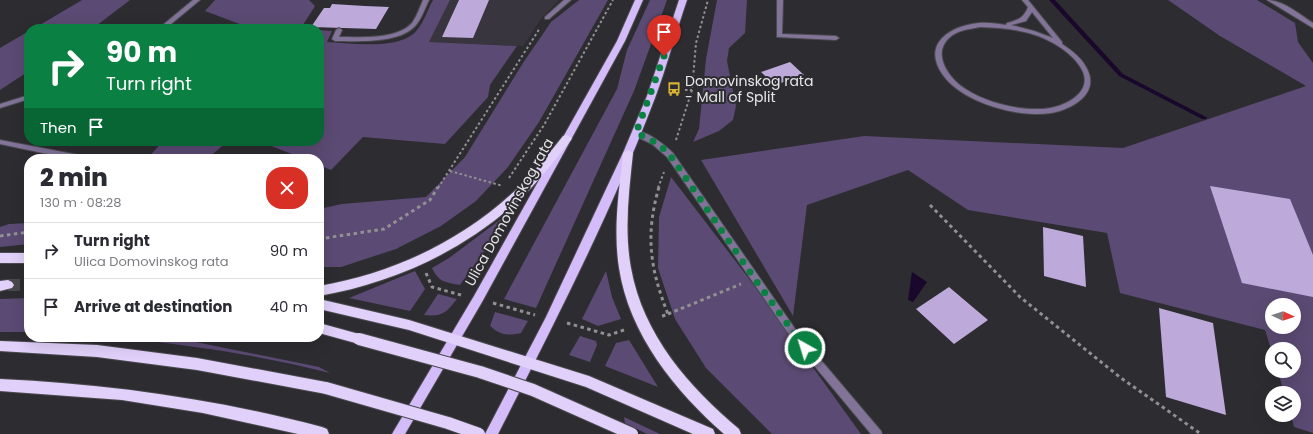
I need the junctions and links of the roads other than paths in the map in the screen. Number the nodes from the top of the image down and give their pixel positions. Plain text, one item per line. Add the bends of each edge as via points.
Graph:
1 (197, 0) edge
2 (426, 0) edge
3 (568, 0) edge
4 (639, 0) edge
5 (683, 0) edge
6 (780, 0) edge
7 (1025, 0) edge
8 (1270, 0) edge
9 (1031, 7) junction
10 (547, 18) road end
11 (167, 24) edge
12 (1002, 25) junction
13 (1313, 26) edge
14 (339, 30) dead end
15 (836, 38) dead end
16 (1063, 46) junction
17 (24, 99) edge
18 (0, 106) edge
19 (636, 133) junction
20 (567, 138) junction
21 (0, 142) edge
22 (628, 153) junction
23 (59, 154) edge
24 (0, 258) edge
25 (24, 258) edge
26 (324, 290) edge
27 (324, 305) edge
28 (324, 329) edge
29 (454, 339) junction
30 (0, 346) edge
31 (529, 362) junction
32 (0, 385) edge
33 (322, 434) edge
34 (398, 434) edge
35 (479, 434) edge
36 (491, 434) edge
37 (632, 434) edge
38 (708, 434) edge
39 (734, 434) edge
40 (877, 434) edge

1 - 11 street
2 - 14 street via 413,26 399,33 380,38 334,39
3 - 10 street
4 - 20 main road, Ulica Domovinskog rata via 621,41
5 - 19 main road
6 - 15 street via 779,36
7 - 9 street
8 - 13 street
9 - 12 street via 1028,17 1019,22
9 - 16 street
12 - 16 street via 1024,29
12 - 16 street via 980,25 960,29 946,37 938,48 938,62 947,76 963,90 986,102 1038,112 1061,109 1078,100 1087,88 1087,74 1078,60
17 - 18 street
19 - 22 main road
19 - 40 street via 662,146 670,155 795,336
20 - 26 highway via 522,191 461,238 420,260 377,277
20 - 29 main road, Ulica Domovinskog rata
21 - 23 street
22 - 31 main road
22 - 39 highway via 622,241 624,267 642,324 659,354 688,390
24 - 25 highway
27 - 29 highway via 409,325
28 - 37 highway, bridge via 480,372 533,390
29 - 31 highway
29 - 34 main road, Ulica Domovinskog rata
30 - 35 highway, bridge via 97,351 197,364 326,388
31 - 36 main road
31 - 38 highway via 589,382
32 - 33 highway via 49,387 160,399 228,411

